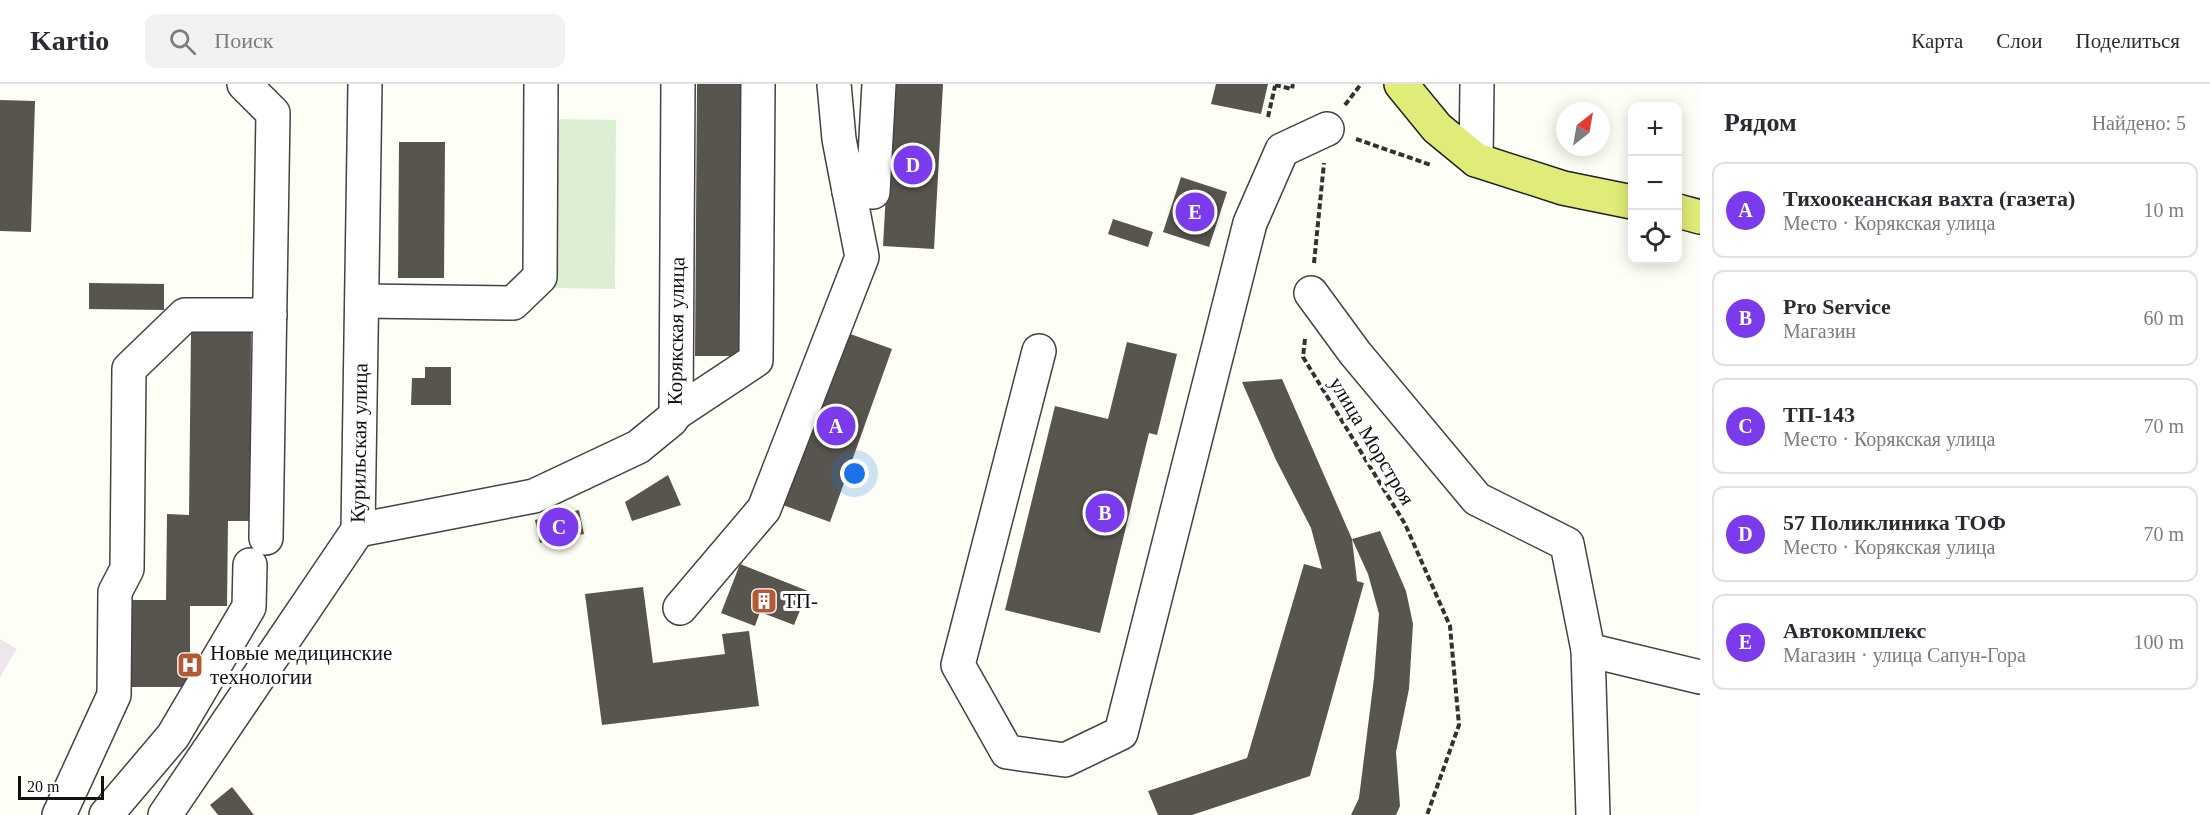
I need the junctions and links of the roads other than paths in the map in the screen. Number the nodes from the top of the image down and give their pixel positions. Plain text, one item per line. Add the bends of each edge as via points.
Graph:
1 (244, 84) edge
2 (365, 84) edge
3 (541, 84) edge
4 (678, 84) edge
5 (758, 84) edge
6 (834, 84) edge
7 (879, 84) edge
8 (1401, 84) edge
9 (1477, 84) edge
10 (1327, 129) road end
11 (1476, 159) junction
12 (849, 191) junction
13 (1628, 201) edge
14 (1682, 212) edge
15 (1700, 217) edge
16 (1311, 293) road end
17 (362, 301) junction
18 (270, 315) junction
19 (1039, 351) dead end
20 (676, 413) junction
21 (358, 530) junction
22 (266, 538) dead end
23 (250, 565) dead end
24 (680, 608) dead end
25 (1588, 650) junction
26 (1700, 677) edge
27 (59, 815) edge
28 (106, 815) edge
29 (165, 815) edge
30 (1593, 815) edge

1 - 18 street via 273,113
2 - 17 street, Курильская улица
3 - 17 street via 540,277 513,303
4 - 20 street, Корякская улица
5 - 20 street via 756,360
6 - 12 street
7 - 12 street via 873,192
8 - 11 main road via 1437,128
9 - 11 street
10 - 19 street via 1282,150 1250,223 1121,733 1065,759 1008,752 958,665
11 - 13 main road via 1563,188
12 - 24 street via 862,257 764,509
14 - 15 main road
16 - 25 street via 1355,353 1477,500 1567,544
17 - 21 street, Курильская улица
18 - 22 street
18 - 27 street via 185,315 129,369 127,569 115,592 114,694
20 - 21 street, Корякская улица via 638,447 534,496
21 - 29 street, Курильская улица
23 - 28 street via 249,607 173,736
25 - 26 street
25 - 30 street

